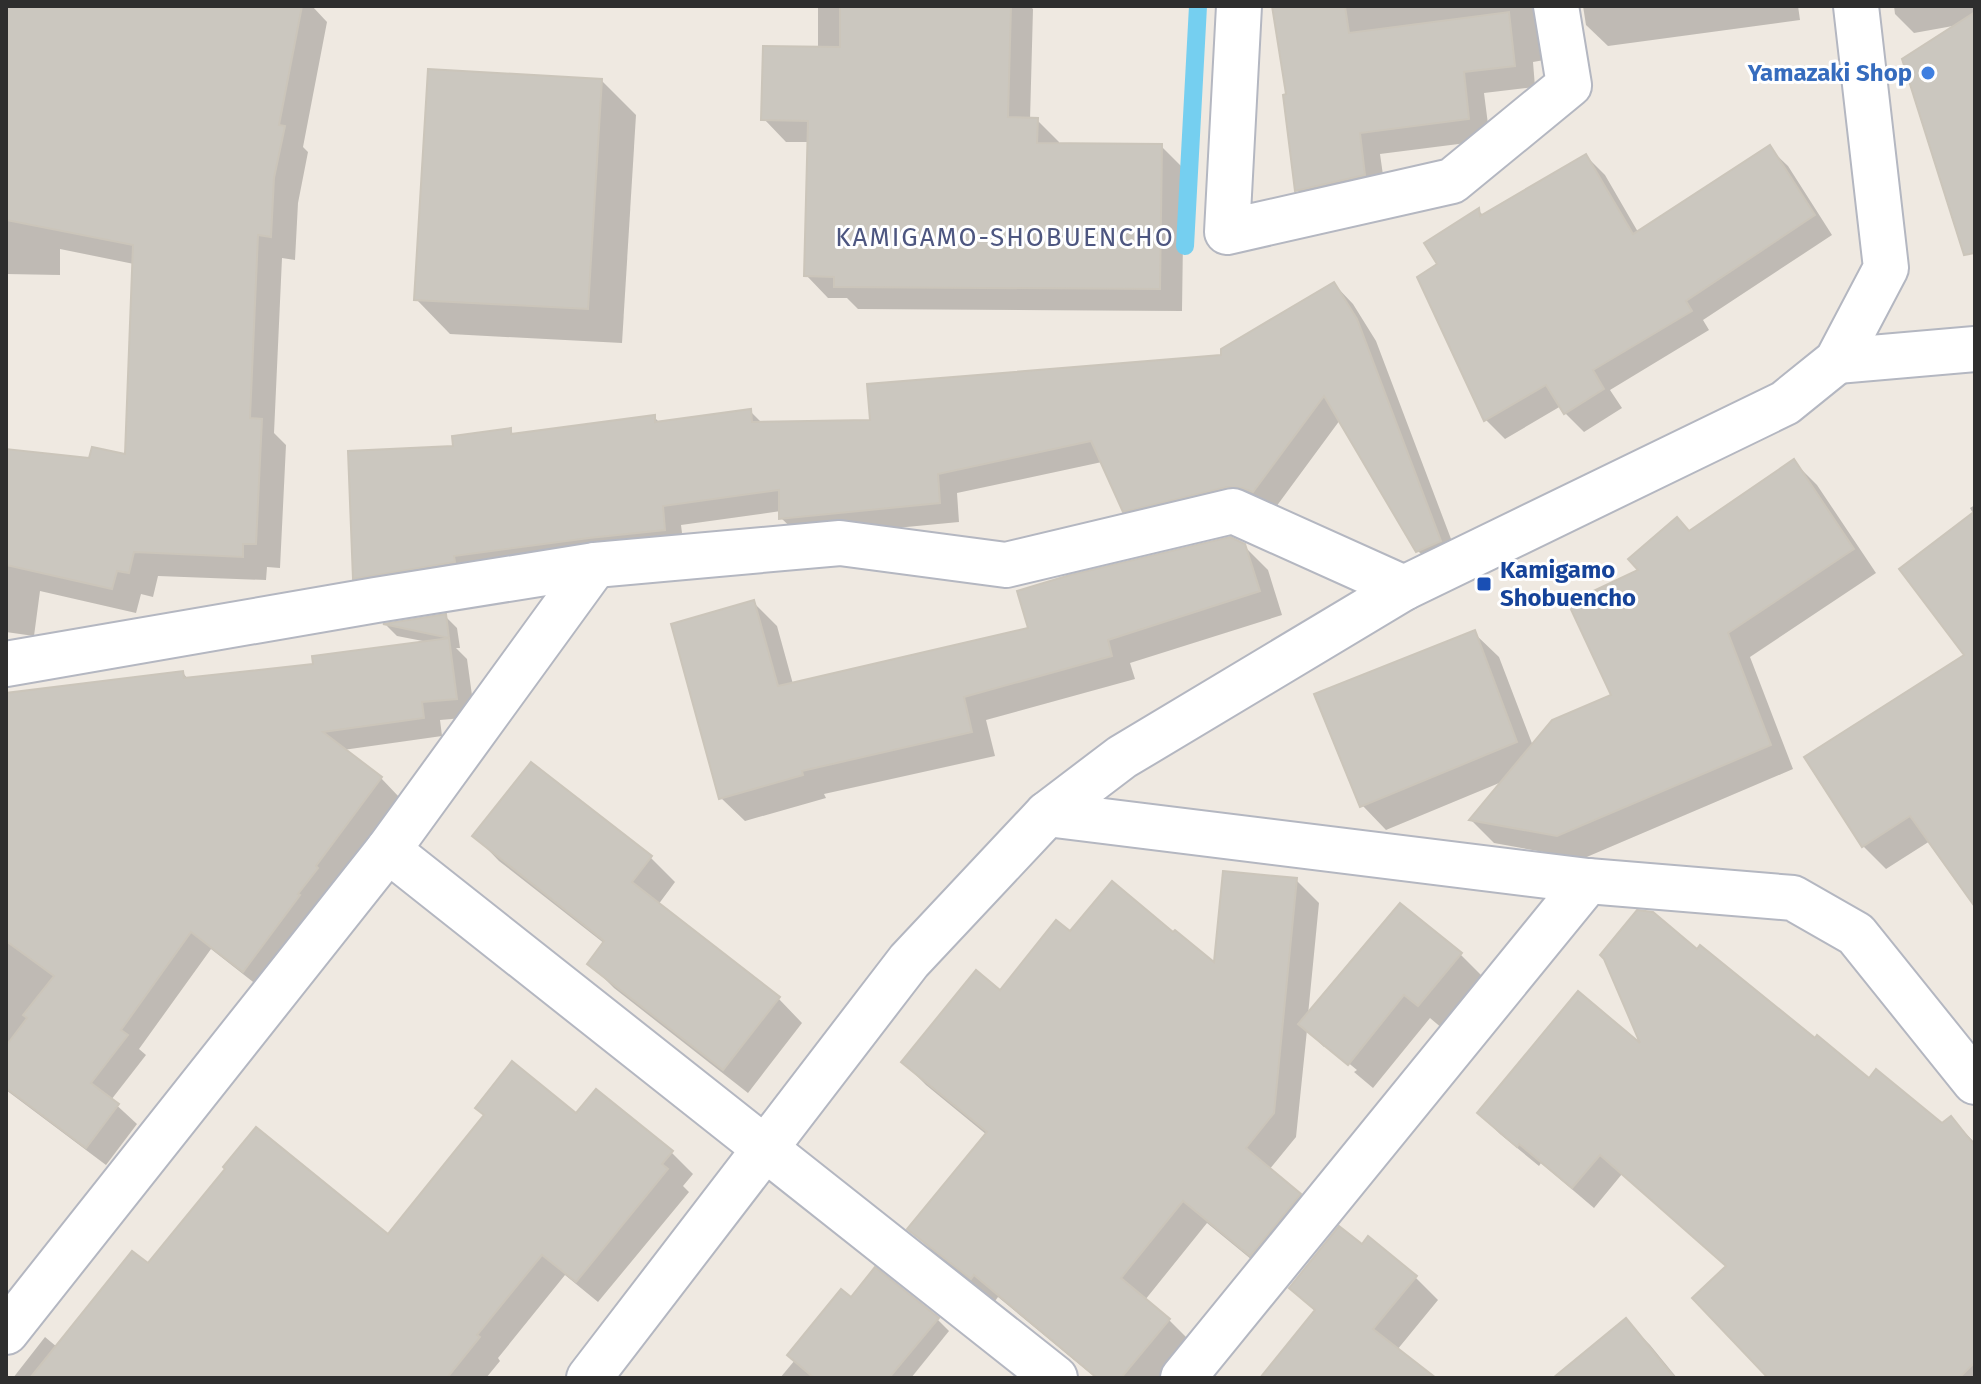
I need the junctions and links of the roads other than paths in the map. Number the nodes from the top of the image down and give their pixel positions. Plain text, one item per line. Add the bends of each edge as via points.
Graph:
1 (1239, 6) edge
2 (1556, 6) edge
3 (1856, 6) edge
4 (1975, 349) edge
5 (1837, 361) junction
6 (595, 565) junction
7 (1404, 588) junction
8 (6, 664) edge
9 (1047, 814) junction
10 (388, 850) junction
11 (1588, 881) junction
12 (1975, 1082) edge
13 (766, 1151) junction
14 (6, 1332) edge
15 (589, 1378) edge
16 (1055, 1378) edge
17 (1183, 1378) edge

1 - 2 street via 1227,232 1452,181 1569,85
3 - 5 street via 1886,268
4 - 5 street
5 - 7 street via 1785,403
6 - 7 street via 840,543 1006,565 1233,511
6 - 8 street
6 - 10 street
7 - 9 street via 1122,757
9 - 11 street
9 - 13 street via 909,961
10 - 13 street
10 - 14 street
11 - 12 street via 1793,898 1856,934
11 - 17 street
13 - 15 street
13 - 16 street

